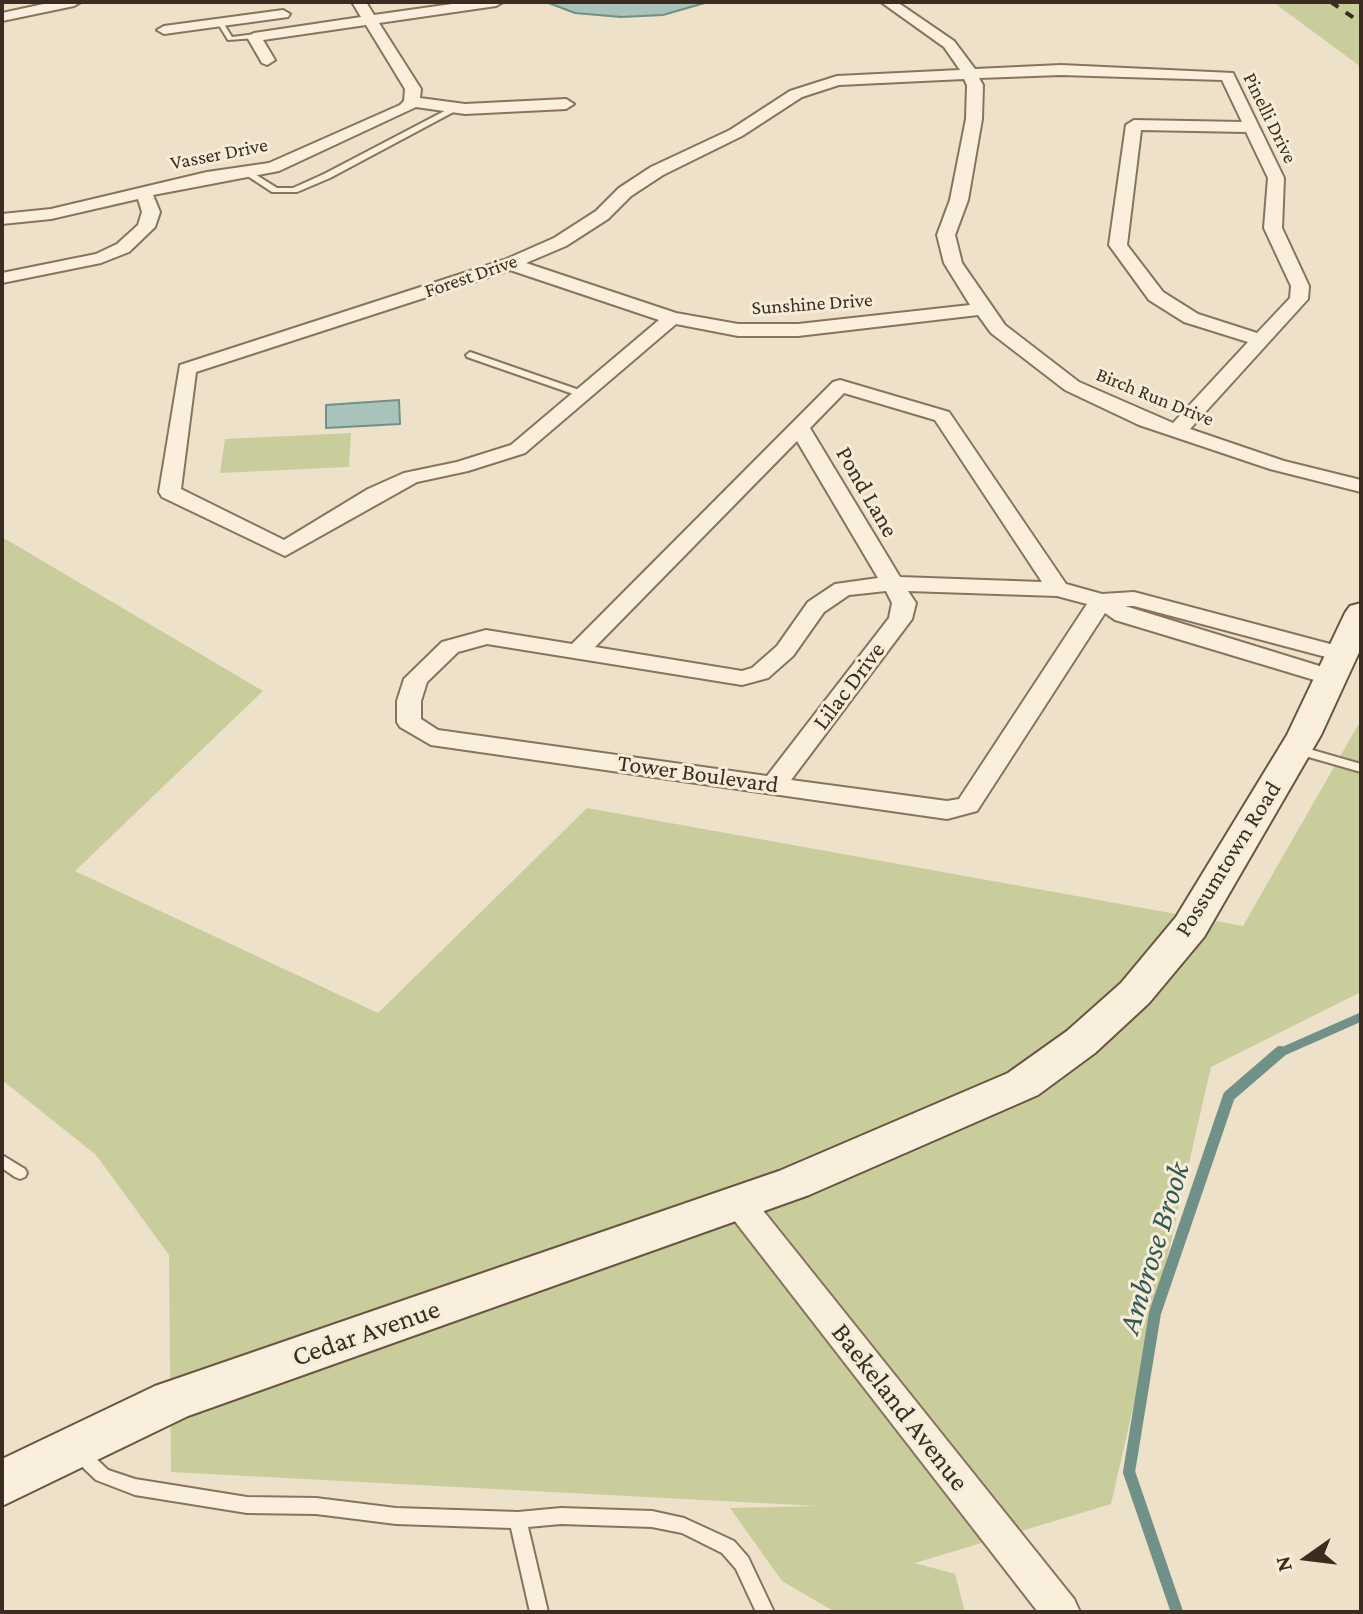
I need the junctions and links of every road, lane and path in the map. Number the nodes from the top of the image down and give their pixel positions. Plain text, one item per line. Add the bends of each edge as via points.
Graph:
1 (74, 2) edge
2 (496, 2) edge
3 (888, 2) edge
4 (45, 4) edge
5 (360, 4) edge
6 (298, 12) dead end
7 (2, 17) edge
8 (371, 20) junction
9 (220, 22) junction
10 (164, 30) dead end
11 (256, 36) junction
12 (267, 60) dead end
13 (968, 72) junction
14 (412, 102) junction
15 (566, 104) dead end
16 (457, 108) junction
17 (1252, 127) junction
18 (247, 173) junction
19 (144, 193) junction
20 (2, 219) edge
21 (510, 264) junction
22 (4, 278) dead end
23 (982, 309) junction
24 (672, 318) junction
25 (1261, 340) junction
26 (470, 355) dead end
27 (582, 394) junction
28 (799, 427) junction
29 (1177, 431) junction
30 (1361, 486) edge
31 (890, 584) junction
32 (1058, 589) junction
33 (1101, 601) junction
34 (1361, 613) edge
35 (577, 652) junction
36 (1335, 666) junction
37 (1295, 749) junction
38 (1361, 768) edge
39 (774, 785) junction
40 (2, 1161) edge
41 (20, 1173) dead end
42 (738, 1202) junction
43 (74, 1448) junction
44 (2, 1483) edge
45 (518, 1520) junction
46 (539, 1612) edge
47 (765, 1612) edge
48 (1061, 1612) edge

1 - 4 street
2 - 8 street
3 - 13 street, Birch Run Drive via 949,44
4 - 7 street
5 - 8 street
6 - 9 street
8 - 11 street
8 - 14 street via 413,89
9 - 10 street
9 - 11 lane via 230,39
11 - 12 street
13 - 17 street, Pinelli Drive via 1228,76
13 - 21 street, Forest Drive via 837,81 796,94 736,133 657,171 560,242
13 - 23 street, Birch Run Drive via 975,85 974,119 959,200 946,235 953,263
14 - 16 street
14 - 18 street, Vasser Drive via 287,162
15 - 16 street
16 - 18 lane via 294,190 275,190
17 - 25 street, Pinelli Drive via 1276,178 1273,228 1300,286 1299,299
17 - 25 street via 1134,125 1118,245 1156,296 1191,318
18 - 19 street, Vasser Drive
19 - 20 street, Vasser Drive
19 - 22 street via 151,212 146,227 123,248 101,258
21 - 24 street, Sunshine Drive
21 - 27 street, Forest Drive via 187,369 170,492 285,549 411,477 518,449
23 - 24 street, Sunshine Drive via 798,330 738,330
23 - 29 street, Birch Run Drive via 998,329 1072,386
24 - 27 street
25 - 29 street, Pinelli Drive
26 - 27 lane
28 - 31 street, Pond Lane
28 - 32 street via 840,386 942,416
28 - 35 street
29 - 30 street, Birch Run Drive
31 - 32 street, Tower Boulevard
31 - 35 street, Tower Boulevard via 843,589 816,607 785,651 760,673 742,678
31 - 39 street, Lilac Drive via 904,603 900,619
32 - 33 street, Tower Boulevard
33 - 36 street, Tower Boulevard via 1123,615
33 - 39 street, Tower Boulevard via 968,805 947,810
34 - 36 main road, Possumtown Road
35 - 39 street, Tower Boulevard via 486,637 450,647 416,679 409,722 431,737
36 - 37 main road, Possumtown Road
37 - 38 lane
37 - 42 main road, Possumtown Road via 1190,927 1135,993 1081,1042 1023,1084
40 - 41 lane
42 - 43 main road, Cedar Avenue via 172,1401
42 - 48 street, Baekeland Avenue
43 - 44 main road, Cedar Avenue
43 - 45 lane via 102,1475 135,1487 247,1505
45 - 46 lane
45 - 47 lane via 652,1519 684,1526 728,1547 742,1563

